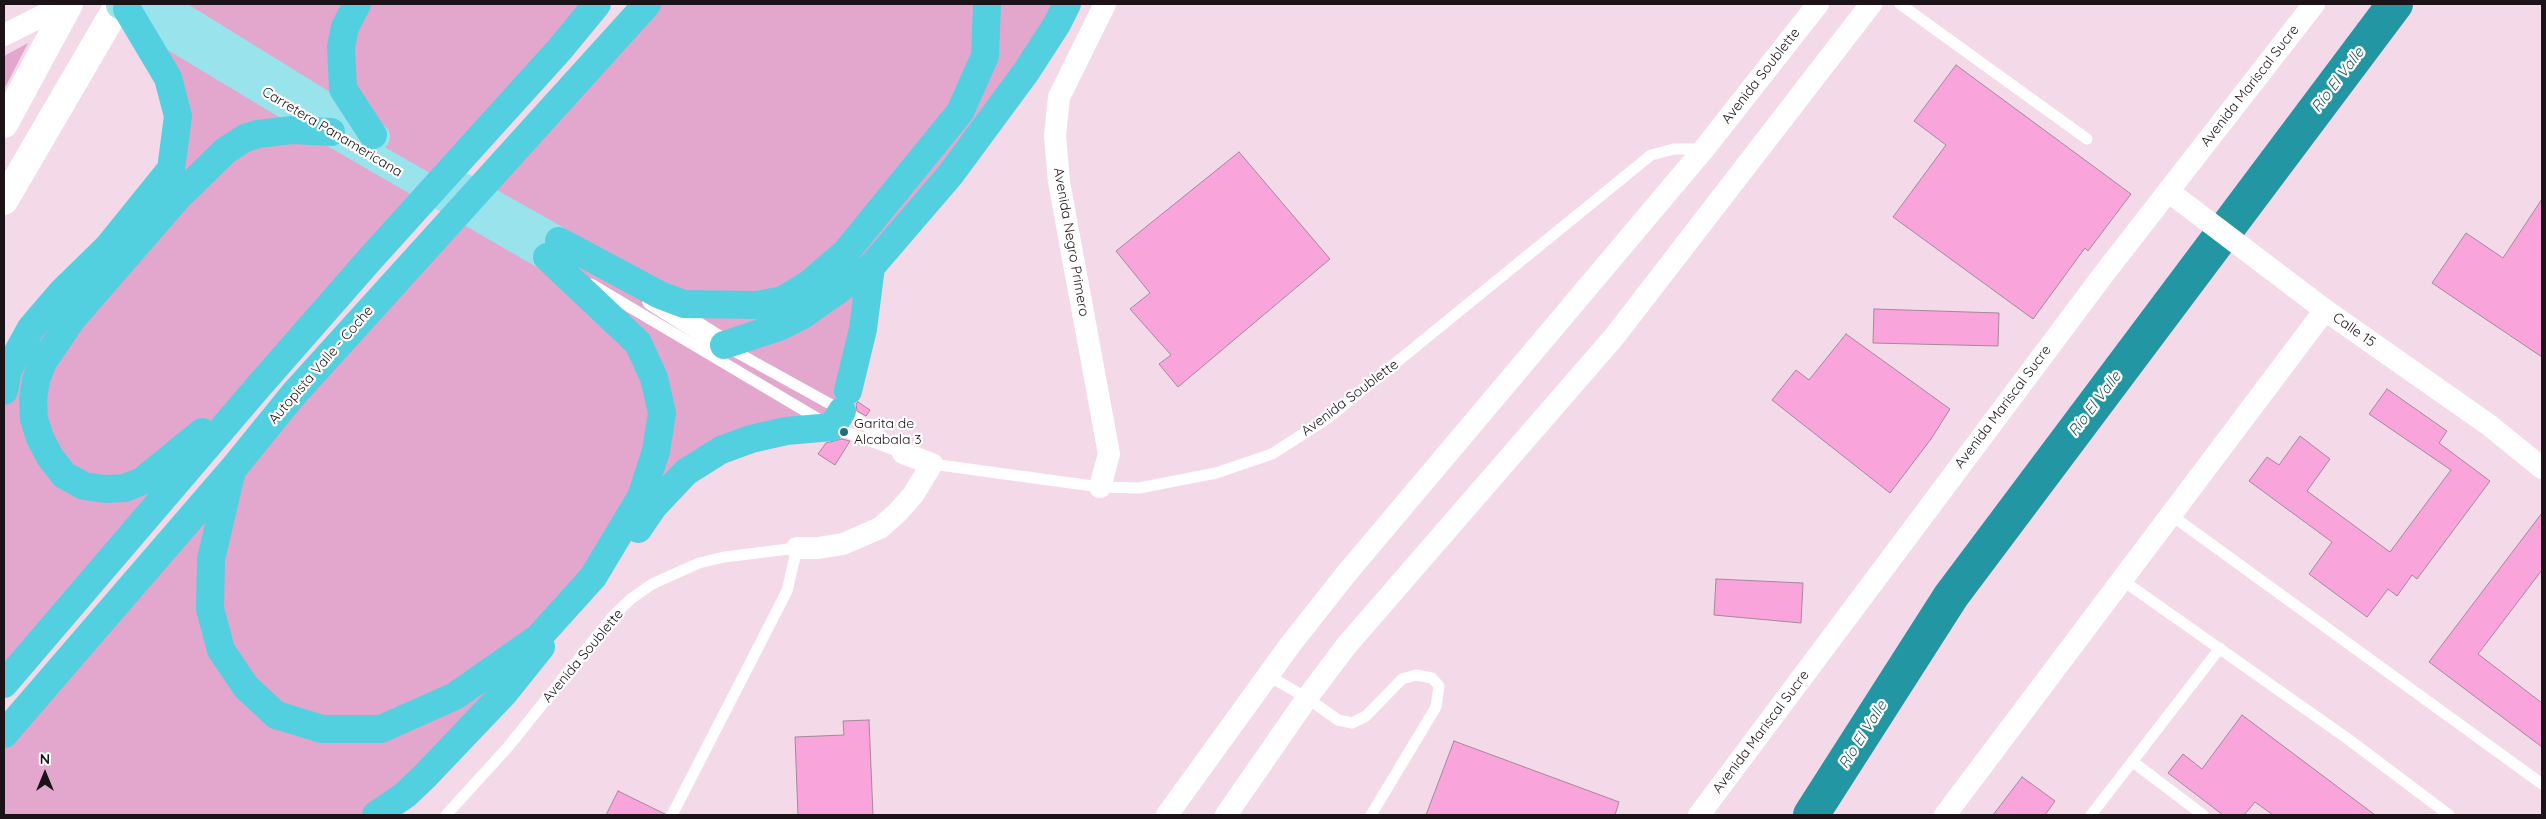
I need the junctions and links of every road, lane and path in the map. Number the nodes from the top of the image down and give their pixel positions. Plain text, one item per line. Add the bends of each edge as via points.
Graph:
1 (67, 4) edge
2 (160, 4) edge
3 (357, 4) edge
4 (590, 4) edge
5 (597, 4) edge
6 (647, 4) edge
7 (987, 4) edge
8 (1067, 4) edge
9 (1105, 4) edge
10 (1818, 4) edge
11 (1871, 4) edge
12 (1900, 4) edge
13 (2314, 4) edge
14 (121, 6) edge
15 (4, 35) edge
16 (560, 49) junction
17 (4, 124) edge
18 (331, 132) junction
19 (2087, 139) dead end
20 (375, 144) junction
21 (1704, 149) junction
22 (12, 171) edge
23 (2168, 192) junction
24 (4, 201) edge
25 (553, 249) junction
26 (870, 267) junction
27 (2325, 310) junction
28 (724, 345) junction
29 (258, 387) junction
30 (4, 391) edge
31 (841, 410) junction
32 (903, 453) junction
33 (932, 464) junction
34 (2542, 468) edge
35 (232, 470) junction
36 (1100, 487) junction
37 (2171, 515) junction
38 (797, 548) junction
39 (2122, 580) junction
40 (2220, 648) junction
41 (1267, 676) junction
42 (4, 684) edge
43 (1307, 698) junction
44 (4, 734) edge
45 (2133, 762) junction
46 (2542, 784) edge
47 (376, 815) edge
48 (446, 815) edge
49 (672, 815) edge
50 (1167, 815) edge
51 (1226, 815) edge
52 (1372, 815) edge
53 (1699, 815) edge
54 (1945, 815) edge
55 (2091, 815) edge
56 (2203, 815) edge
57 (2449, 815) edge

1 - 15 street
1 - 17 main road
2 - 20 main road, Carretera Panamericana
3 - 20 highway via 345,27 341,47 343,89
4 - 16 highway
5 - 16 highway
6 - 35 highway, Autopista Valle - Coche via 293,396
7 - 25 highway via 984,56 960,112 846,252 809,284 783,300 757,305 684,304
8 - 26 highway via 1026,72 950,175
9 - 36 street, Avenida Negro Primero via 1060,97 1055,136 1060,182 1109,454
10 - 21 street, Avenida Soublette
11 - 43 street via 1614,337 1353,639
12 - 19 lane
13 - 23 street, Avenida Mariscal Sucre
14 - 18 main road, Carretera Panamericana
14 - 22 main road
14 - 30 highway via 168,78 178,116 172,169 108,247 31,328 8,370
16 - 29 highway
18 - 20 main road, Carretera Panamericana
18 - 29 highway via 292,130 258,134 225,151 177,198 72,319 43,362 36,380 34,420 50,457 64,475 84,486 124,488 142,481
20 - 25 main road, Carretera Panamericana
21 - 36 lane, Avenida Soublette via 1674,149 1651,155 1328,418 1272,454 1216,472 1140,488
21 - 41 street, Avenida Soublette via 1346,574
22 - 24 main road
23 - 27 street, Calle 15
23 - 53 street, Avenida Mariscal Sucre via 2102,275
25 - 28 street
25 - 31 lane
25 - 35 highway via 638,343 654,378 662,413 656,450 641,497 593,577 538,638 455,696 381,729 322,729 276,715 246,687 221,650 210,609 211,559
26 - 28 highway via 801,316 779,327
26 - 31 highway via 863,329
27 - 34 street, Calle 15 via 2489,425
27 - 37 street
28 - 31 lane
29 - 42 highway
31 - 32 lane
31 - 32 lane
31 - 47 highway via 786,432 726,447 686,472 504,692 424,777
32 - 33 street, Avenida Soublette
33 - 36 lane, Avenida Soublette
33 - 38 street, Avenida Soublette via 914,495 880,528 843,544
35 - 44 highway, Autopista Valle - Coche
37 - 39 street
37 - 46 lane
38 - 48 lane, Avenida Soublette via 699,563 652,584 632,598 613,616 508,747
38 - 49 lane via 787,591
39 - 40 lane
39 - 54 street
40 - 45 lane
40 - 57 lane
41 - 43 lane
41 - 50 street, Avenida Soublette
43 - 51 street
43 - 52 lane via 1338,720 1352,723 1366,716 1402,679 1416,675 1432,678 1439,686 1436,707
45 - 55 lane
45 - 56 lane

